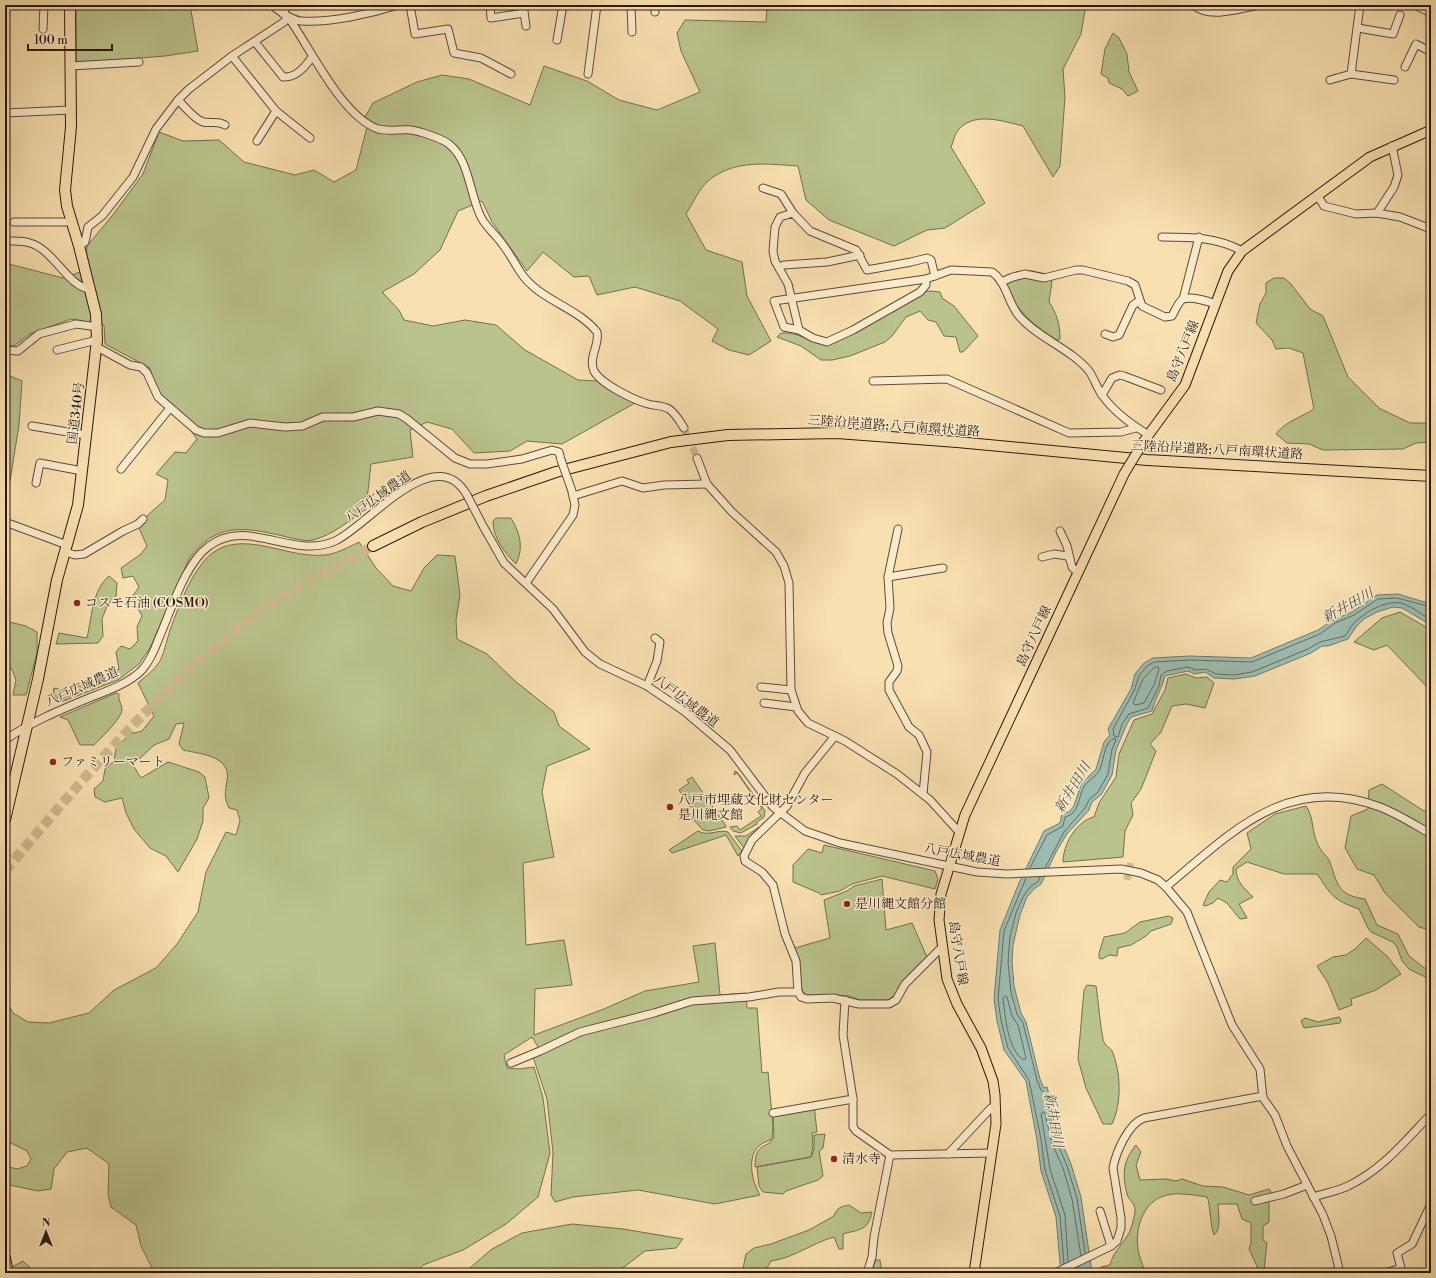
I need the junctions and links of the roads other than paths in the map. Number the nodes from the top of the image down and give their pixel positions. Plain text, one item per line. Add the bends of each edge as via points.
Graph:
1 (44, 5) edge
2 (70, 5) edge
3 (271, 5) edge
4 (287, 5) edge
5 (363, 5) edge
6 (398, 5) edge
7 (410, 5) edge
8 (490, 5) edge
9 (563, 5) edge
10 (597, 5) edge
11 (631, 5) edge
12 (1193, 5) edge
13 (1258, 5) edge
14 (1360, 5) edge
15 (1415, 5) edge
16 (524, 9) edge
17 (1431, 13) edge
18 (363, 14) junction
19 (286, 15) junction
20 (1400, 15) dead end
21 (526, 26) dead end
22 (1358, 28) junction
23 (43, 29) dead end
24 (632, 32) dead end
25 (557, 40) dead end
26 (255, 42) junction
27 (1431, 52) edge
28 (232, 56) junction
29 (312, 57) junction
30 (139, 62) dead end
31 (71, 66) junction
32 (1404, 67) dead end
33 (511, 74) dead end
34 (588, 74) dead end
35 (1351, 74) junction
36 (1330, 80) dead end
37 (1394, 80) dead end
38 (178, 100) junction
39 (71, 110) junction
40 (276, 111) junction
41 (5, 113) edge
42 (225, 125) dead end
43 (1431, 130) edge
44 (310, 138) dead end
45 (257, 141) dead end
46 (1392, 146) junction
47 (762, 188) dead end
48 (1317, 195) junction
49 (793, 213) junction
50 (1377, 213) junction
51 (14, 222) dead end
52 (71, 222) junction
53 (1431, 229) edge
54 (1162, 236) dead end
55 (1199, 238) junction
56 (5, 241) edge
57 (79, 246) junction
58 (1242, 251) junction
59 (860, 255) junction
60 (779, 267) junction
61 (935, 276) junction
62 (926, 279) junction
63 (1001, 282) junction
64 (90, 290) junction
65 (792, 298) junction
66 (1183, 299) junction
67 (1139, 301) junction
68 (1216, 304) junction
69 (98, 327) junction
70 (799, 330) junction
71 (1105, 334) dead end
72 (97, 344) junction
73 (5, 350) edge
74 (57, 350) dead end
75 (873, 381) dead end
76 (1161, 390) dead end
77 (1102, 395) junction
78 (170, 408) junction
79 (32, 426) dead end
80 (684, 428) tunnel mouth
81 (1136, 428) junction
82 (86, 434) junction
83 (1146, 438) junction
84 (697, 458) tunnel mouth
85 (121, 469) dead end
86 (82, 471) junction
87 (1431, 476) edge
88 (36, 483) dead end
89 (707, 484) junction
90 (572, 494) junction
91 (143, 519) dead end
92 (5, 522) edge
93 (898, 530) dead end
94 (1060, 531) dead end
95 (373, 546) tunnel mouth
96 (66, 548) junction
97 (1042, 557) dead end
98 (1070, 560) junction
99 (942, 568) dead end
100 (1078, 573) junction
101 (888, 577) junction
102 (526, 583) junction
103 (655, 638) dead end
104 (646, 686) junction
105 (761, 687) dead end
106 (791, 690) junction
107 (764, 703) dead end
108 (796, 707) junction
109 (29, 724) junction
110 (835, 736) junction
111 (5, 740) edge
112 (923, 794) junction
113 (781, 814) junction
114 (5, 820) edge
115 (959, 832) junction
116 (1431, 834) edge
117 (950, 867) junction
118 (1166, 887) junction
119 (942, 947) junction
120 (798, 992) junction
121 (845, 1000) junction
122 (511, 1063) dead end
123 (1263, 1096) junction
124 (853, 1099) junction
125 (996, 1107) junction
126 (773, 1113) dead end
127 (1431, 1114) edge
128 (992, 1153) junction
129 (948, 1154) junction
130 (890, 1155) junction
131 (1307, 1185) junction
132 (1313, 1197) junction
133 (1255, 1201) dead end
134 (1431, 1204) edge
135 (1100, 1211) dead end
136 (1111, 1246) junction
137 (5, 1258) edge
138 (8, 1273) edge
139 (867, 1273) edge
140 (974, 1273) edge
141 (1055, 1273) edge
142 (1340, 1273) edge
143 (1384, 1273) edge

1 - 23 street
2 - 31 highway, 国道340号
3 - 19 street
4 - 19 street
5 - 18 street
6 - 18 street
7 - 33 street via 415,34 448,29 454,52 481,58
8 - 16 street via 492,18
9 - 25 street
10 - 34 street
11 - 24 street
12 - 13 street via 1204,12 1213,12
14 - 22 street
15 - 17 street
16 - 21 street
18 - 19 street via 300,21
19 - 26 street via 284,22
19 - 29 street
20 - 22 street via 1393,34
22 - 35 street
26 - 28 street
26 - 29 street via 283,78 292,76 306,66
27 - 32 street via 1416,44
28 - 38 street
28 - 40 street
29 - 80 street via 339,95 362,120 377,128 389,131 411,130 449,144 460,158 483,220 522,275 530,285 582,319 597,332 593,356 594,371 604,381 631,397 650,405 667,408 674,413
30 - 31 street
31 - 39 highway, 国道340号
35 - 36 street
35 - 37 street
38 - 42 street via 202,121 218,121
38 - 57 street via 156,129 133,177 109,209 88,228 85,242
39 - 41 street
39 - 52 highway, 国道340号 via 65,190
40 - 44 street
40 - 45 street
43 - 46 main road, 島守八戸線
46 - 48 main road, 島守八戸線 via 1370,157
46 - 50 street via 1398,175 1394,187
47 - 49 street via 781,194
48 - 50 street via 1324,206 1356,214
48 - 58 main road, 島守八戸線
49 - 59 street via 810,231 850,247
49 - 60 street via 780,217 775,227 773,250
50 - 53 street via 1400,217
51 - 52 street
52 - 57 highway, 国道340号
54 - 55 street
55 - 58 street via 1225,243
55 - 66 street
56 - 64 street via 23,241 37,246 77,284
57 - 64 highway, 国道340号
58 - 68 main road, 島守八戸線 via 1228,271
59 - 60 street via 827,262
59 - 61 street via 867,270 927,258 931,260
60 - 65 street
61 - 62 street
61 - 63 street via 951,270 992,272
62 - 65 street
62 - 70 street via 926,285 920,292 835,339 822,342
63 - 67 street via 1025,274 1044,278 1083,270 1128,280 1135,285
63 - 77 street via 1019,316 1088,371
64 - 69 highway, 国道340号
65 - 70 street
65 - 70 street via 776,300 774,303 784,327
66 - 67 street via 1172,316 1168,317 1146,308
66 - 68 street
67 - 71 street via 1133,305 1119,335 1113,337
68 - 83 main road, 島守八戸線 via 1185,385
69 - 72 highway, 国道340号
69 - 73 street via 76,324 39,334 18,351
72 - 74 street
72 - 78 street via 130,365 141,367 147,373 158,396
72 - 82 highway, 国道340号
75 - 81 street via 947,379 1069,433 1121,432
76 - 77 street via 1120,375 1112,378
77 - 81 street
78 - 85 street
78 - 90 street, bridge via 196,430 210,434 250,423 295,427 323,418 353,417 385,411 399,414 455,458 470,464 522,459 552,450 559,452
79 - 82 street
81 - 83 street
82 - 86 highway, 国道340号
83 - 100 main road, 島守八戸線, bridge via 1124,474
84 - 89 street
86 - 88 street via 40,463
86 - 96 highway, 国道340号 via 74,523
87 - 95 highway, 三陸沿岸道路;八戸南環状道路 via 1147,460 845,433 728,435 671,442 556,472 486,496 422,522
89 - 90 street via 643,488 622,481
89 - 106 street via 732,512 776,552 784,566 789,583
90 - 102 street via 572,515
91 - 96 street via 84,554 75,555
92 - 96 street
93 - 101 street
94 - 98 street
96 - 109 highway, 国道340号 via 57,580
97 - 98 street via 1058,554 1068,556
98 - 100 street
99 - 101 street
100 - 115 main road, 島守八戸線
101 - 112 street via 888,633 898,666 889,682 889,690 909,727 919,735 927,752
102 - 104 street, 八戸広域農道 via 553,609 585,652 600,664
102 - 109 street, 八戸広域農道, bridge via 504,563 467,495 456,482 439,476 429,477 407,487 347,534 324,546 292,546 240,535 218,540 194,562 154,652 142,670 120,685
103 - 104 street via 660,642 659,653 654,672
104 - 113 street, 八戸広域農道 via 684,711 730,750 764,797
105 - 106 street
106 - 108 street
107 - 108 street
108 - 110 street via 808,723
109 - 111 street, 八戸広域農道
109 - 114 highway, 国道340号
110 - 112 street via 876,759
110 - 113 street via 809,767
112 - 115 street
113 - 117 street, 八戸広域農道 via 801,829 827,840
113 - 120 street via 752,840 744,859 762,872 773,885 782,924 796,961
115 - 117 main road, 島守八戸線
116 - 118 street via 1368,803 1336,798 1297,800 1250,819
117 - 118 street, 八戸広域農道 via 993,874 1131,870 1151,876
117 - 119 main road, 島守八戸線 via 939,906
118 - 123 street, 八戸広域農道 via 1187,912 1232,1025 1260,1069
119 - 121 street via 905,984 896,1000 889,1004 859,1004
119 - 125 main road, 島守八戸線 via 952,993 988,1065
120 - 121 street via 801,997 808,1000
120 - 122 street via 692,1001 580,1032
121 - 124 street via 843,1035
123 - 131 street via 1275,1115
123 - 136 street via 1144,1118 1134,1124 1115,1161 1115,1183 1122,1228 1118,1241
124 - 126 street
124 - 130 street via 853,1127
125 - 128 main road, 島守八戸線
125 - 129 street via 991,1108
127 - 132 street via 1367,1177 1347,1187
128 - 129 street
128 - 140 main road, 島守八戸線
129 - 130 street
130 - 139 street
131 - 132 street
131 - 133 street
132 - 142 street via 1331,1236
134 - 143 street via 1412,1244 1397,1253 1400,1268
135 - 136 street
136 - 141 street
137 - 138 highway

